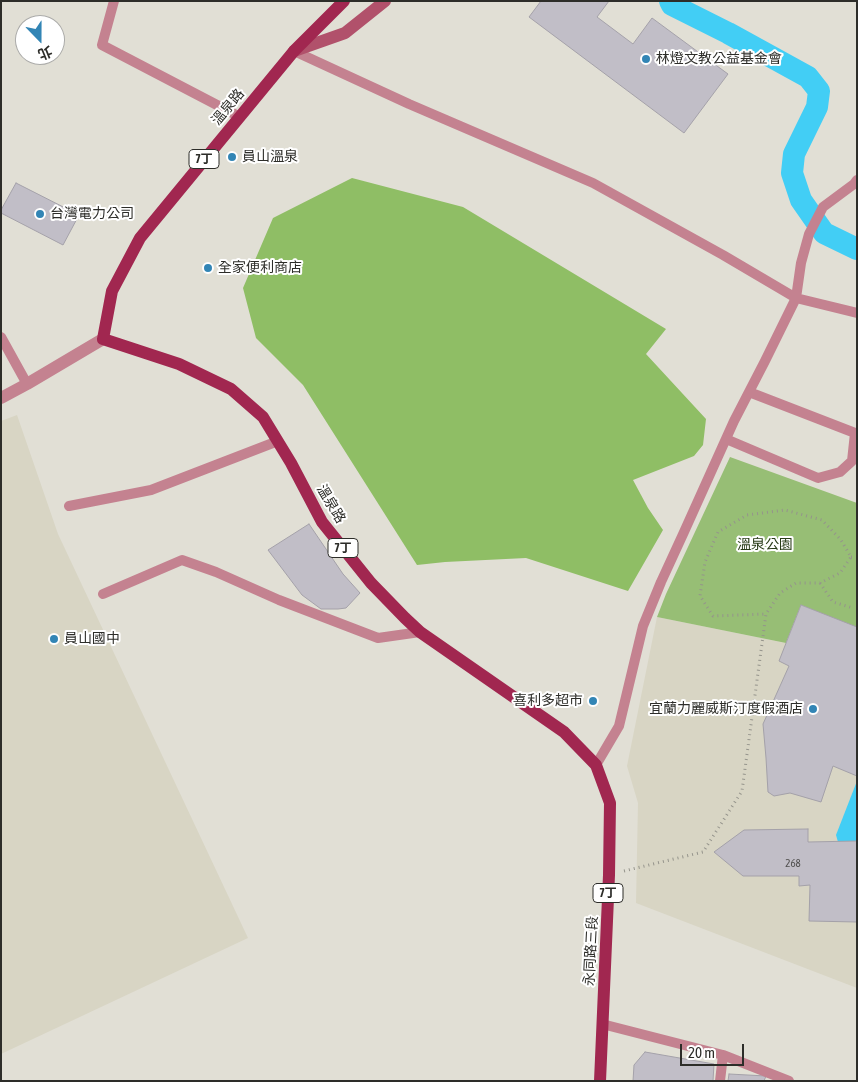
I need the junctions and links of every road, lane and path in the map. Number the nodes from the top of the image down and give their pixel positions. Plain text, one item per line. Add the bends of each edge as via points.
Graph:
1 (114, 1) edge
2 (385, 1) edge
3 (343, 2) edge
4 (294, 51) junction
5 (240, 117) junction
6 (857, 180) edge
7 (796, 298) junction
8 (857, 312) edge
9 (1, 337) edge
10 (102, 339) junction
11 (27, 384) junction
12 (748, 392) junction
13 (1, 398) edge
14 (856, 433) edge
15 (726, 439) junction
16 (278, 441) junction
17 (69, 506) dead end
18 (851, 557) junction
19 (857, 557) edge
20 (820, 583) junction
21 (103, 594) dead end
22 (853, 608) dead end
23 (766, 614) junction
24 (420, 632) junction
25 (596, 765) junction
26 (609, 875) junction
27 (602, 1024) junction
28 (723, 1055) junction
29 (600, 1081) edge
30 (720, 1081) edge
31 (789, 1081) edge

1 - 5 lane via 102,45
2 - 4 street via 346,33
3 - 4 main road, 溫泉路 / 7丁
4 - 5 main road, 溫泉路 / 7丁
4 - 7 lane via 593,183
5 - 10 main road, 溫泉路 / 7丁 via 140,238 112,291
6 - 7 lane via 823,208 809,234
7 - 8 lane
7 - 12 lane
9 - 11 lane
10 - 11 street
10 - 16 main road, 溫泉路 / 7丁 via 179,364 231,389 263,417
11 - 13 street
12 - 14 lane
12 - 15 lane
14 - 15 lane via 852,461 840,472 818,478
15 - 25 lane via 661,582 644,626 619,726
16 - 17 lane via 151,490
16 - 24 main road, 溫泉路 / 7丁 via 322,522 371,583
18 - 19 path
18 - 20 path via 840,573
18 - 23 path via 822,520 785,510 747,515 718,532 705,562 700,596 713,616
20 - 22 path via 834,602
20 - 23 path via 796,583 780,593
21 - 24 lane via 182,560 378,638
23 - 26 path via 742,792 703,852
24 - 25 main road, 溫泉路 / 7丁 via 564,732
25 - 26 main road, 永同路三段 / 7丁 via 610,803
26 - 27 main road, 永同路三段 / 7丁
27 - 28 lane
27 - 29 main road, 永同路三段 / 7丁
28 - 30 lane
28 - 31 lane

